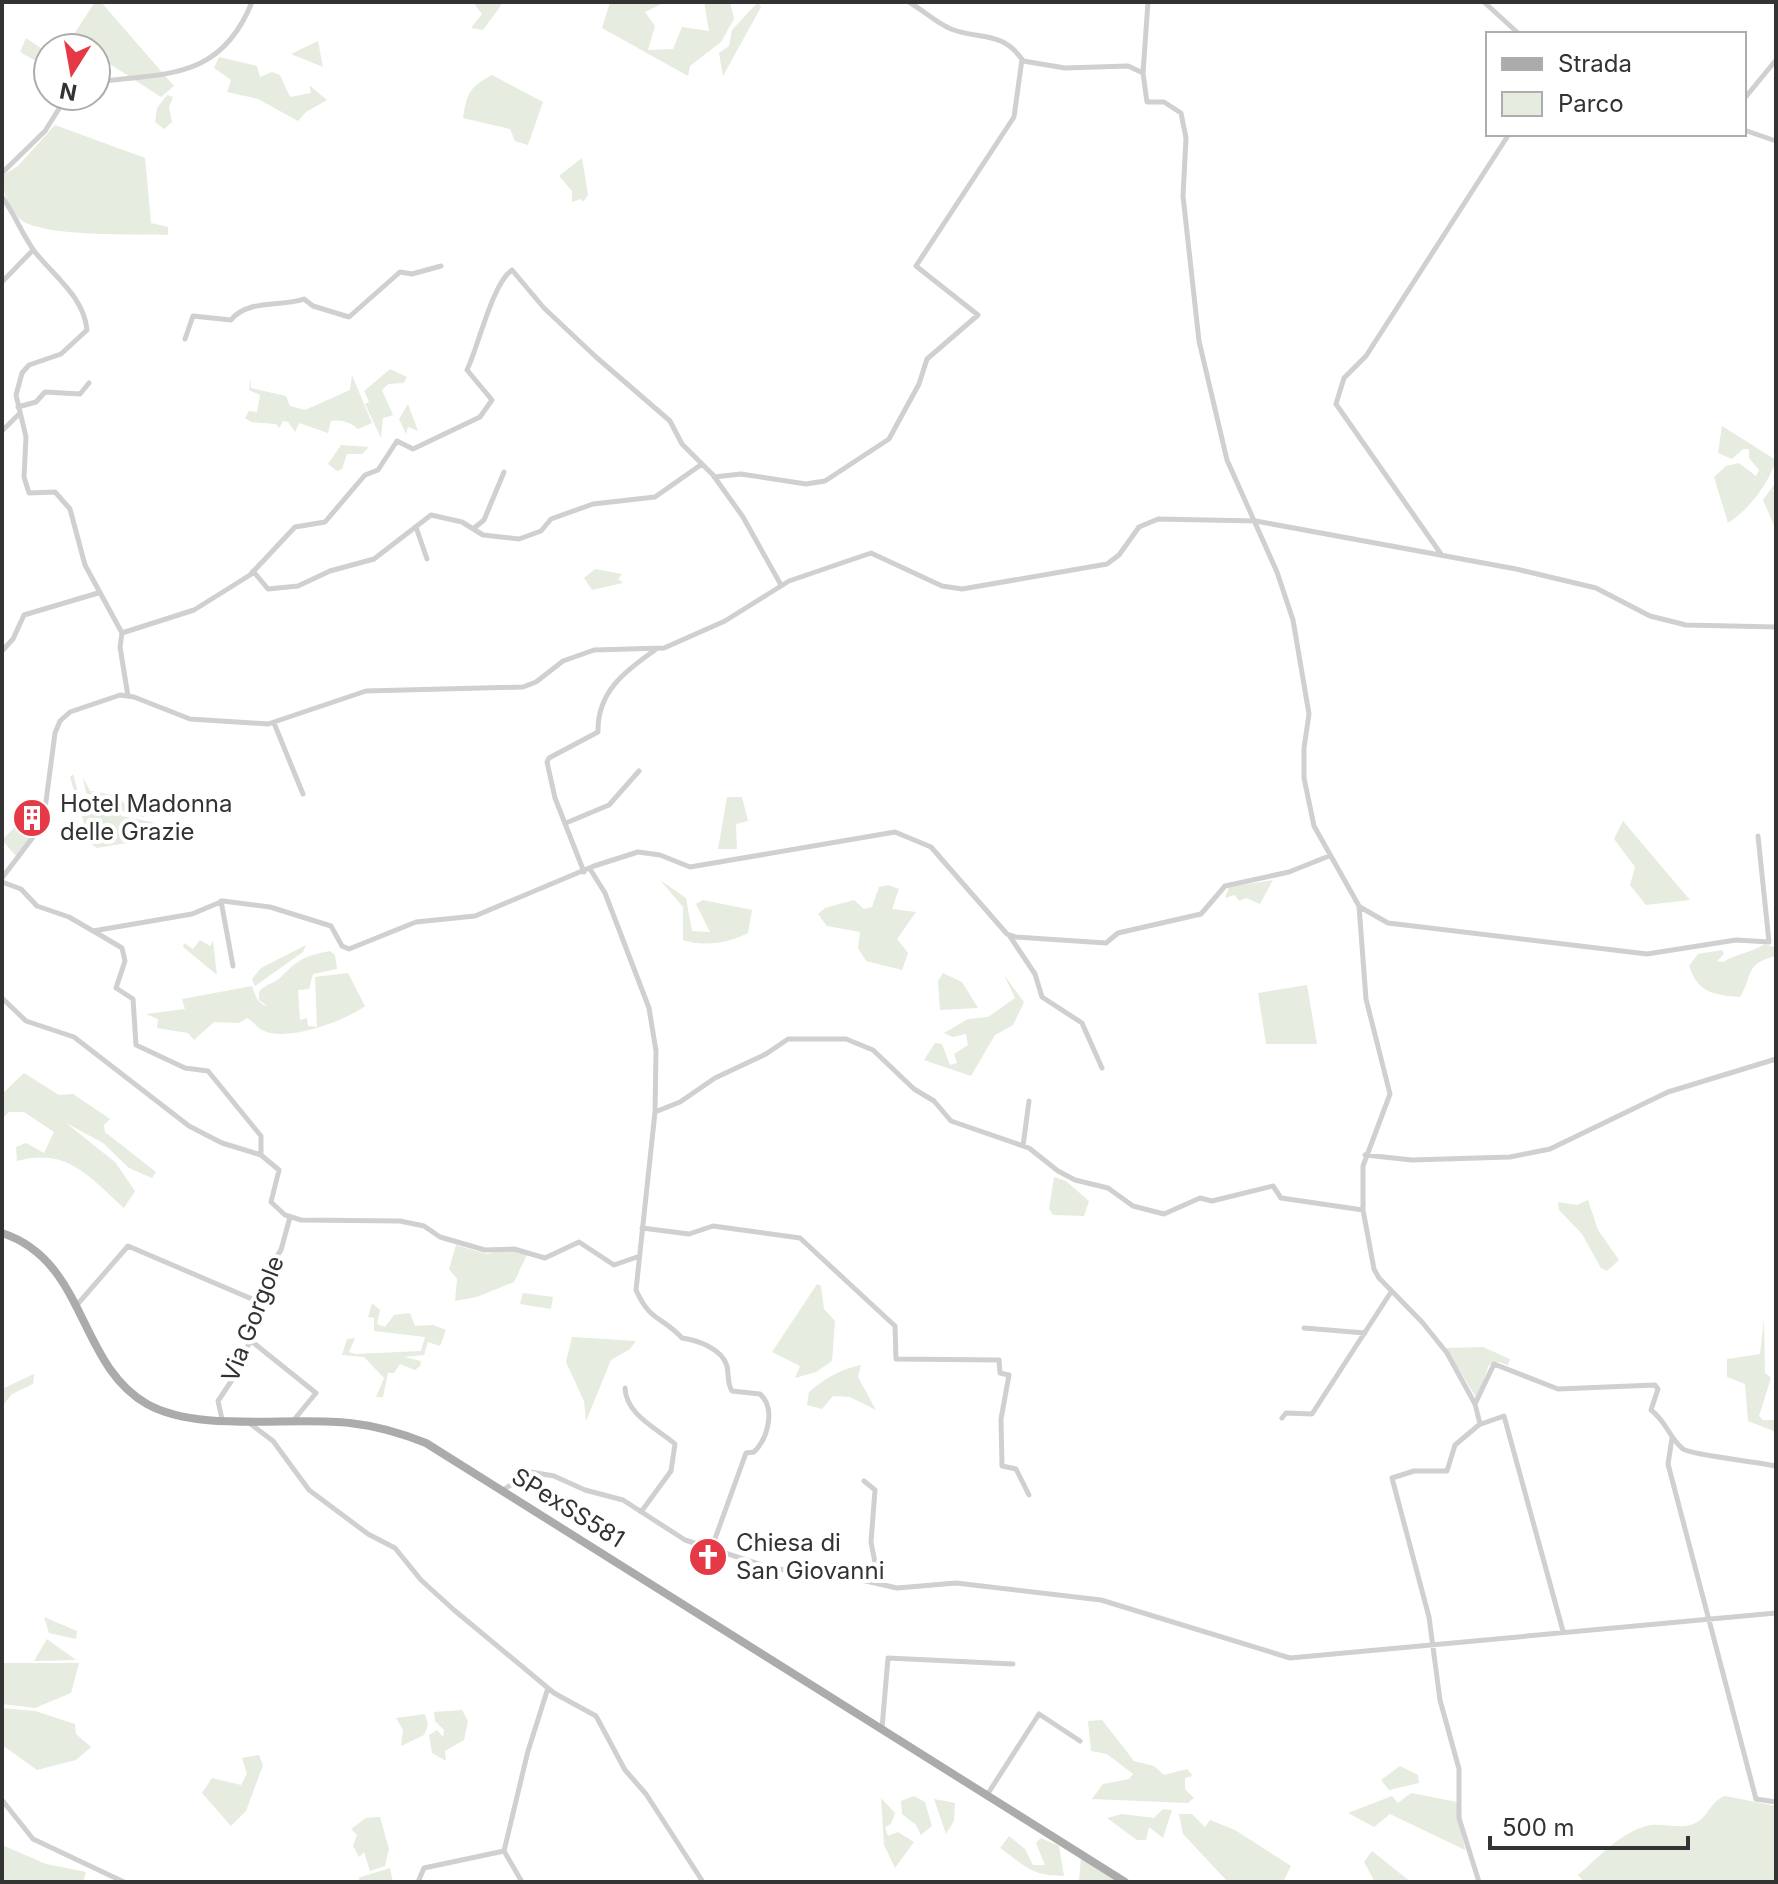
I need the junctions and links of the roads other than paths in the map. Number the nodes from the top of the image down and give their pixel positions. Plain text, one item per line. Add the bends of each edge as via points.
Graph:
1 (252, 2) edge
2 (909, 2) edge
3 (1148, 2) edge
4 (1484, 2) edge
5 (1517, 32) edge
6 (1022, 59) junction
7 (1776, 60) edge
8 (1143, 73) junction
9 (112, 81) edge
10 (1746, 97) edge
11 (57, 112) edge
12 (1746, 131) edge
13 (1508, 136) edge
14 (1776, 141) edge
15 (2, 173) edge
16 (2, 197) edge
17 (33, 250) junction
18 (441, 266) dead end
19 (2, 282) edge
20 (185, 339) dead end
21 (89, 383) dead end
22 (19, 411) junction
23 (2, 431) edge
24 (702, 464) junction
25 (504, 472) dead end
26 (714, 477) junction
27 (1256, 521) junction
28 (416, 527) junction
29 (473, 529) junction
30 (1441, 554) junction
31 (427, 559) dead end
32 (253, 571) junction
33 (781, 585) junction
34 (98, 593) junction
35 (1776, 627) edge
36 (122, 633) junction
37 (656, 650) junction
38 (2, 651) edge
39 (128, 696) junction
40 (274, 723) junction
41 (639, 771) dead end
42 (303, 794) dead end
43 (566, 823) junction
44 (1758, 836) dead end
45 (1329, 856) junction
46 (587, 870) junction
47 (2, 880) edge
48 (221, 901) junction
49 (1359, 906) junction
50 (93, 931) junction
51 (1008, 934) junction
52 (233, 966) dead end
53 (2, 998) edge
54 (1776, 1059) edge
55 (1102, 1068) dead end
56 (1029, 1101) dead end
57 (655, 1112) junction
58 (1023, 1146) junction
59 (261, 1155) junction
60 (1365, 1155) junction
61 (1363, 1210) junction
62 (290, 1217) junction
63 (642, 1228) junction
64 (2, 1233) edge
65 (637, 1257) junction
66 (1391, 1292) junction
67 (259, 1302) junction
68 (76, 1306) junction
69 (1304, 1328) dead end
70 (1365, 1333) junction
71 (250, 1340) junction
72 (625, 1388) dead end
73 (1475, 1404) junction
74 (1282, 1418) dead end
75 (222, 1419) junction
76 (243, 1419) junction
77 (292, 1421) junction
78 (1480, 1424) junction
79 (1672, 1438) junction
80 (1776, 1466) edge
81 (864, 1481) dead end
82 (503, 1490) junction
83 (1029, 1495) dead end
84 (641, 1512) junction
85 (712, 1547) junction
86 (879, 1583) junction
87 (1776, 1613) edge
88 (1708, 1618) junction
89 (1563, 1631) junction
90 (1433, 1643) junction
91 (1013, 1664) dead end
92 (548, 1688) junction
93 (882, 1728) junction
94 (1080, 1741) dead end
95 (987, 1795) junction
96 (2, 1800) edge
97 (1776, 1802) edge
98 (504, 1851) junction
99 (124, 1882) edge
100 (418, 1882) edge
101 (522, 1882) edge
102 (703, 1882) edge
103 (1125, 1882) edge
104 (1479, 1882) edge

1 - 9 street via 239,28 196,68
2 - 6 street via 948,28 985,34 1016,50
3 - 8 street
4 - 5 street
6 - 8 street via 1065,68 1128,66
6 - 26 street via 1014,117 916,266 978,315 927,359 889,439 819,483 741,474
7 - 10 street
8 - 27 street via 1147,102 1164,102 1181,113 1186,138 1183,196 1199,341 1227,460
11 - 15 street
12 - 14 street
13 - 30 street via 1366,356 1344,378 1336,404
16 - 17 street
17 - 19 street
17 - 22 street via 80,306 87,330 61,354 29,365 22,373 16,395
18 - 20 street via 400,272 349,317 304,299 263,303 231,320 193,316
21 - 22 street via 80,394 45,392
22 - 23 street
22 - 34 street via 26,437 26,488 29,493 55,492 64,498
24 - 26 street
24 - 29 street via 655,497 593,504 551,519 541,531 519,539
24 - 32 street via 682,444 670,421 508,271 467,370 492,400 482,414 413,449 397,441 378,470 365,475 334,514 325,522 295,527
25 - 29 street via 484,520
26 - 33 street
27 - 30 street
27 - 33 street via 1158,519 1139,527 1107,564 962,589 942,586 871,553
27 - 45 street via 1293,620 1309,714 1304,778 1314,826
28 - 29 street via 431,515
28 - 31 street
28 - 32 street via 383,555 298,586 268,589
30 - 35 street via 1596,588 1650,616 1686,625
32 - 36 street via 185,614
33 - 37 street via 725,621
34 - 36 street
34 - 38 street via 24,615
36 - 39 street
37 - 40 street via 620,646 579,654 523,687 355,692
37 - 43 street via 615,683 598,711 598,732 549,758 552,788
39 - 40 street via 190,719
39 - 47 street via 84,706 60,721 49,759 43,824
40 - 42 street
41 - 43 street via 609,805
43 - 46 street
44 - 49 street via 1769,942 1736,940 1647,954 1388,923
45 - 49 street
45 - 51 street via 1289,872 1225,886 1201,914 1118,933 1106,943
46 - 48 street via 475,916 416,922 349,949 331,926 270,907
46 - 51 street via 638,852 690,867 895,832 931,847
46 - 57 street via 605,893 651,1013
47 - 50 street via 21,889 37,906
48 - 50 street via 192,914
48 - 52 street
49 - 60 street via 1368,1010 1390,1094
50 - 59 street via 122,948 125,961 116,988 133,999 136,1045 185,1068 208,1071 261,1136
51 - 55 street via 1035,974 1042,997 1082,1023
53 - 59 street via 26,1021 74,1037 189,1126
54 - 60 street via 1668,1092 1550,1149 1510,1157 1412,1160
56 - 58 street
57 - 58 street via 788,1039 846,1039 873,1050 951,1121
57 - 63 street
58 - 61 street via 1075,1180 1108,1188 1152,1213 1173,1213 1200,1198 1212,1201 1273,1186 1281,1198
59 - 62 street via 278,1168 271,1202
60 - 61 street
61 - 66 street via 1374,1269
62 - 65 street via 400,1221 485,1250 514,1249 545,1258 579,1242 614,1265
62 - 67 street, Via Gorgole
63 - 65 street
63 - 83 street via 689,1234 713,1226 800,1238 890,1320 896,1332 896,1359 999,1360 1000,1373 1009,1375 1001,1419 1002,1466 1016,1469
64 - 68 main road, SPexSS581 via 41,1253
65 - 85 street via 641,1263 636,1290 649,1314 682,1338 718,1350 732,1391 760,1394 768,1403 763,1443 746,1453
66 - 70 street
66 - 73 street via 1447,1353
67 - 68 street via 128,1246
67 - 71 street, Via Gorgole
68 - 75 main road, SPexSS581 via 105,1360 135,1396 171,1415
69 - 70 street
70 - 74 street via 1312,1414 1286,1413
71 - 75 street, Via Gorgole via 218,1401
71 - 77 street via 316,1393
72 - 84 street via 627,1401 649,1428 675,1444 671,1471
73 - 78 street
73 - 79 street via 1494,1364 1558,1389 1655,1385 1651,1410 1666,1421
75 - 76 main road, SPexSS581
76 - 77 main road, SPexSS581
76 - 92 street via 273,1441 303,1485 395,1548 421,1580
77 - 82 main road, SPexSS581 via 348,1423 404,1434
78 - 89 street via 1504,1416
78 - 90 street via 1455,1445 1447,1471 1414,1471 1392,1478
79 - 80 street via 1691,1453
79 - 88 street via 1668,1464
81 - 86 street via 875,1490 871,1542
82 - 84 street via 531,1472 623,1500
82 - 93 main road, SPexSS581
84 - 85 street via 685,1540
85 - 86 street via 794,1572 826,1572
86 - 90 street via 911,1589 956,1583 1101,1600 1290,1658
87 - 88 street
88 - 89 street
88 - 97 street via 1756,1799
89 - 90 street
90 - 104 street via 1440,1700 1459,1769 1461,1830
91 - 93 street via 888,1658
92 - 98 street
92 - 102 street via 596,1716 625,1770
93 - 95 main road, SPexSS581
94 - 95 street via 1039,1714
95 - 103 main road, SPexSS581
96 - 99 street via 33,1839
98 - 100 street via 424,1868
98 - 101 street

